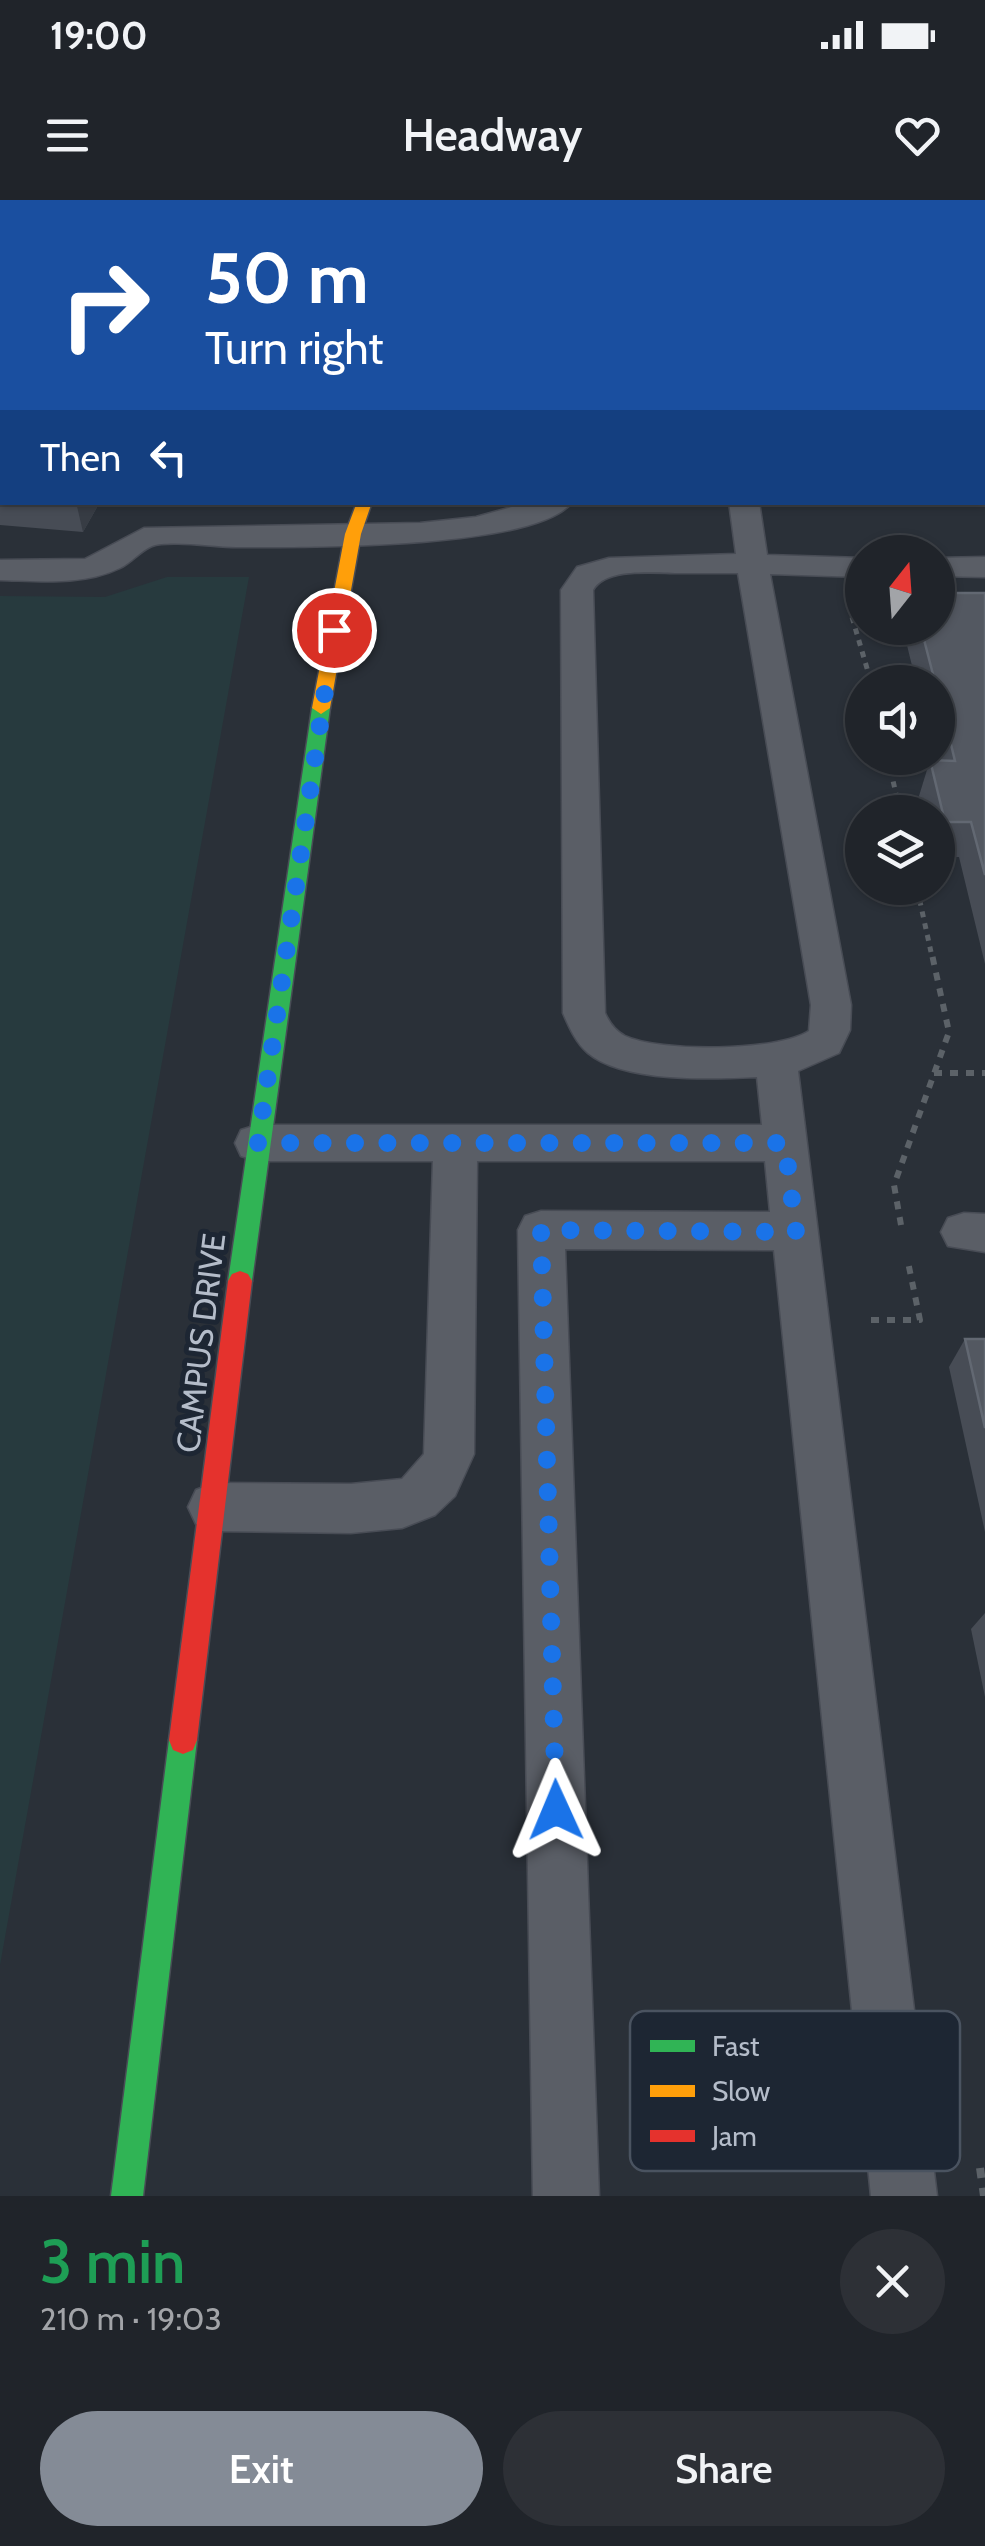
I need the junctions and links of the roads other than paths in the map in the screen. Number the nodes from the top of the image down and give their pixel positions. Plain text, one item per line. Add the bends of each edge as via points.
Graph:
1 (160, 505) edge
2 (364, 505) edge
3 (553, 505) edge
4 (744, 505) edge
5 (353, 534) junction
6 (144, 537) junction
7 (753, 566) junction
8 (845, 567) edge
9 (955, 567) edge
10 (985, 567) edge
11 (0, 570) edge
12 (776, 1061) junction
13 (258, 1143) junction
14 (785, 1143) junction
15 (455, 1144) junction
16 (796, 1232) junction
17 (214, 1507) junction
18 (883, 2011) edge
19 (901, 2171) edge
20 (127, 2196) edge
21 (566, 2196) edge
22 (904, 2196) edge

1 - 6 lane
2 - 5 street, CAMPUS DRIVE
3 - 5 lane via 495,524
4 - 7 lane
5 - 6 lane
5 - 13 street, CAMPUS DRIVE
6 - 11 lane via 99,568
7 - 8 lane
7 - 12 lane via 832,1005 825,1042 808,1055
7 - 12 lane via 609,566 592,572 577,590 584,1013 592,1034 618,1051
9 - 10 lane
12 - 14 lane
13 - 15 lane
13 - 17 street, CAMPUS DRIVE
14 - 15 lane
14 - 16 lane
15 - 17 lane via 449,1454 440,1478 415,1500 381,1506
16 - 18 lane
16 - 21 lane via 541,1230
17 - 20 street, CAMPUS DRIVE
19 - 22 lane

